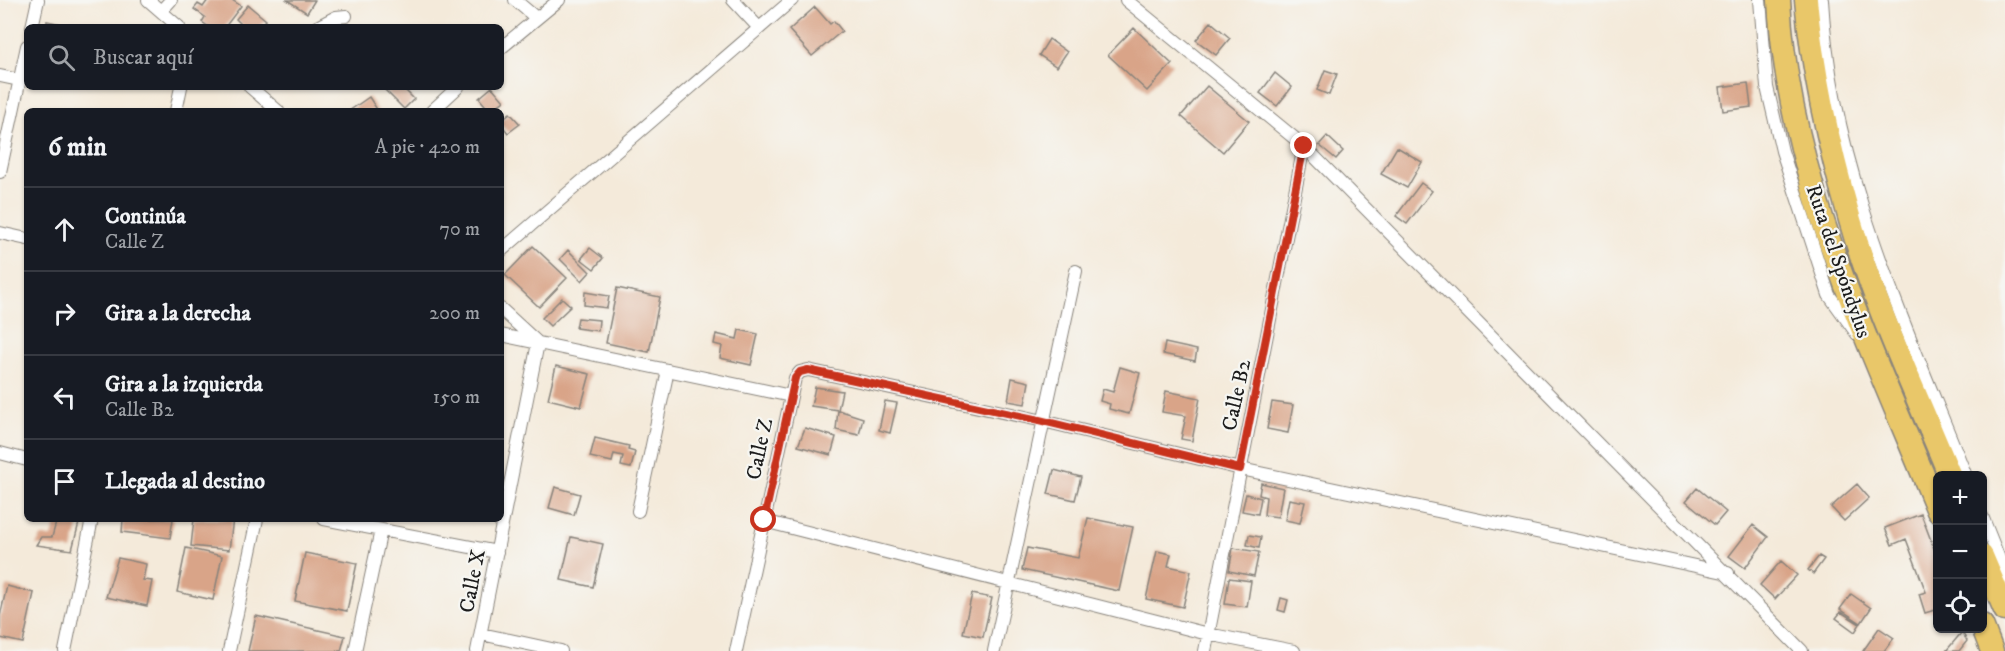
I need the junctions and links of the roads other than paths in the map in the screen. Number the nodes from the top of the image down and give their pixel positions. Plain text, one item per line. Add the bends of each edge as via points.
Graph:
1 (38, 0) edge
2 (148, 0) edge
3 (171, 0) edge
4 (515, 0) edge
5 (559, 0) edge
6 (733, 0) edge
7 (792, 0) edge
8 (1126, 0) edge
9 (1760, 0) edge
10 (1779, 0) edge
11 (1806, 0) edge
12 (1822, 0) edge
13 (161, 12) junction
14 (346, 16) dead end
15 (536, 17) junction
16 (33, 24) edge
17 (175, 24) edge
18 (323, 24) edge
19 (759, 28) junction
20 (504, 45) edge
21 (24, 59) edge
22 (0, 76) edge
23 (19, 80) junction
24 (180, 90) edge
25 (259, 90) edge
26 (455, 90) edge
27 (177, 108) edge
28 (275, 108) edge
29 (435, 108) edge
30 (1304, 146) junction
31 (0, 172) edge
32 (0, 233) edge
33 (24, 238) edge
34 (504, 248) edge
35 (1076, 271) dead end
36 (504, 312) edge
37 (504, 336) edge
38 (538, 343) junction
39 (1871, 354) junction
40 (668, 370) junction
41 (791, 396) junction
42 (1043, 421) junction
43 (0, 453) edge
44 (24, 459) edge
45 (1240, 469) junction
46 (1948, 471) edge
47 (1964, 471) edge
48 (1933, 499) edge
49 (638, 511) dead end
50 (504, 516) edge
51 (764, 520) junction
52 (91, 522) edge
53 (256, 522) edge
54 (340, 522) edge
55 (503, 522) edge
56 (1986, 525) edge
57 (381, 530) junction
58 (497, 552) junction
59 (1987, 566) edge
60 (1728, 573) junction
61 (1008, 583) junction
62 (2005, 598) edge
63 (2005, 610) edge
64 (1986, 633) edge
65 (481, 634) junction
66 (1208, 634) junction
67 (64, 651) edge
68 (229, 651) edge
69 (355, 651) edge
70 (477, 651) edge
71 (561, 651) edge
72 (736, 651) edge
73 (994, 651) edge
74 (1206, 651) edge
75 (1294, 651) edge
76 (1802, 651) edge
77 (1992, 651) edge

1 - 16 street
2 - 13 street
3 - 13 street
4 - 15 street
5 - 15 street
6 - 19 street
7 - 19 street
8 - 30 street
9 - 39 street via 1767,87 1804,225 1829,295
10 - 39 highway, Ruta del Spóndylus via 1790,94 1805,163
11 - 46 highway, Ruta del Spóndylus via 1817,89 1850,222
12 - 47 street via 1836,107 1861,201
13 - 17 street
14 - 18 street
15 - 20 street
19 - 34 street
21 - 23 street
22 - 23 street
23 - 31 street
24 - 27 street
25 - 28 street
26 - 29 street
30 - 45 street, Calle B2
30 - 60 street
32 - 33 street
35 - 42 street
36 - 38 street
37 - 38 street
38 - 40 street
38 - 50 street, Calle X
39 - 48 highway, Ruta del Spóndylus
40 - 41 street
40 - 49 street
41 - 42 street, Calle Z via 795,378 808,370
41 - 51 street, Calle Z
42 - 45 street
42 - 61 street
43 - 44 street
45 - 60 street
45 - 66 street, Calle B2
51 - 61 street
51 - 72 street, Calle Z
52 - 67 street
53 - 68 street
54 - 57 street
55 - 58 street, Calle X
56 - 62 street via 2000,561
57 - 58 street
57 - 69 street
58 - 65 street, Calle X
59 - 63 highway
60 - 76 street
61 - 66 street
61 - 73 street
64 - 77 highway
65 - 70 street, Calle X
65 - 71 street
66 - 74 street, Calle B2
66 - 75 street

